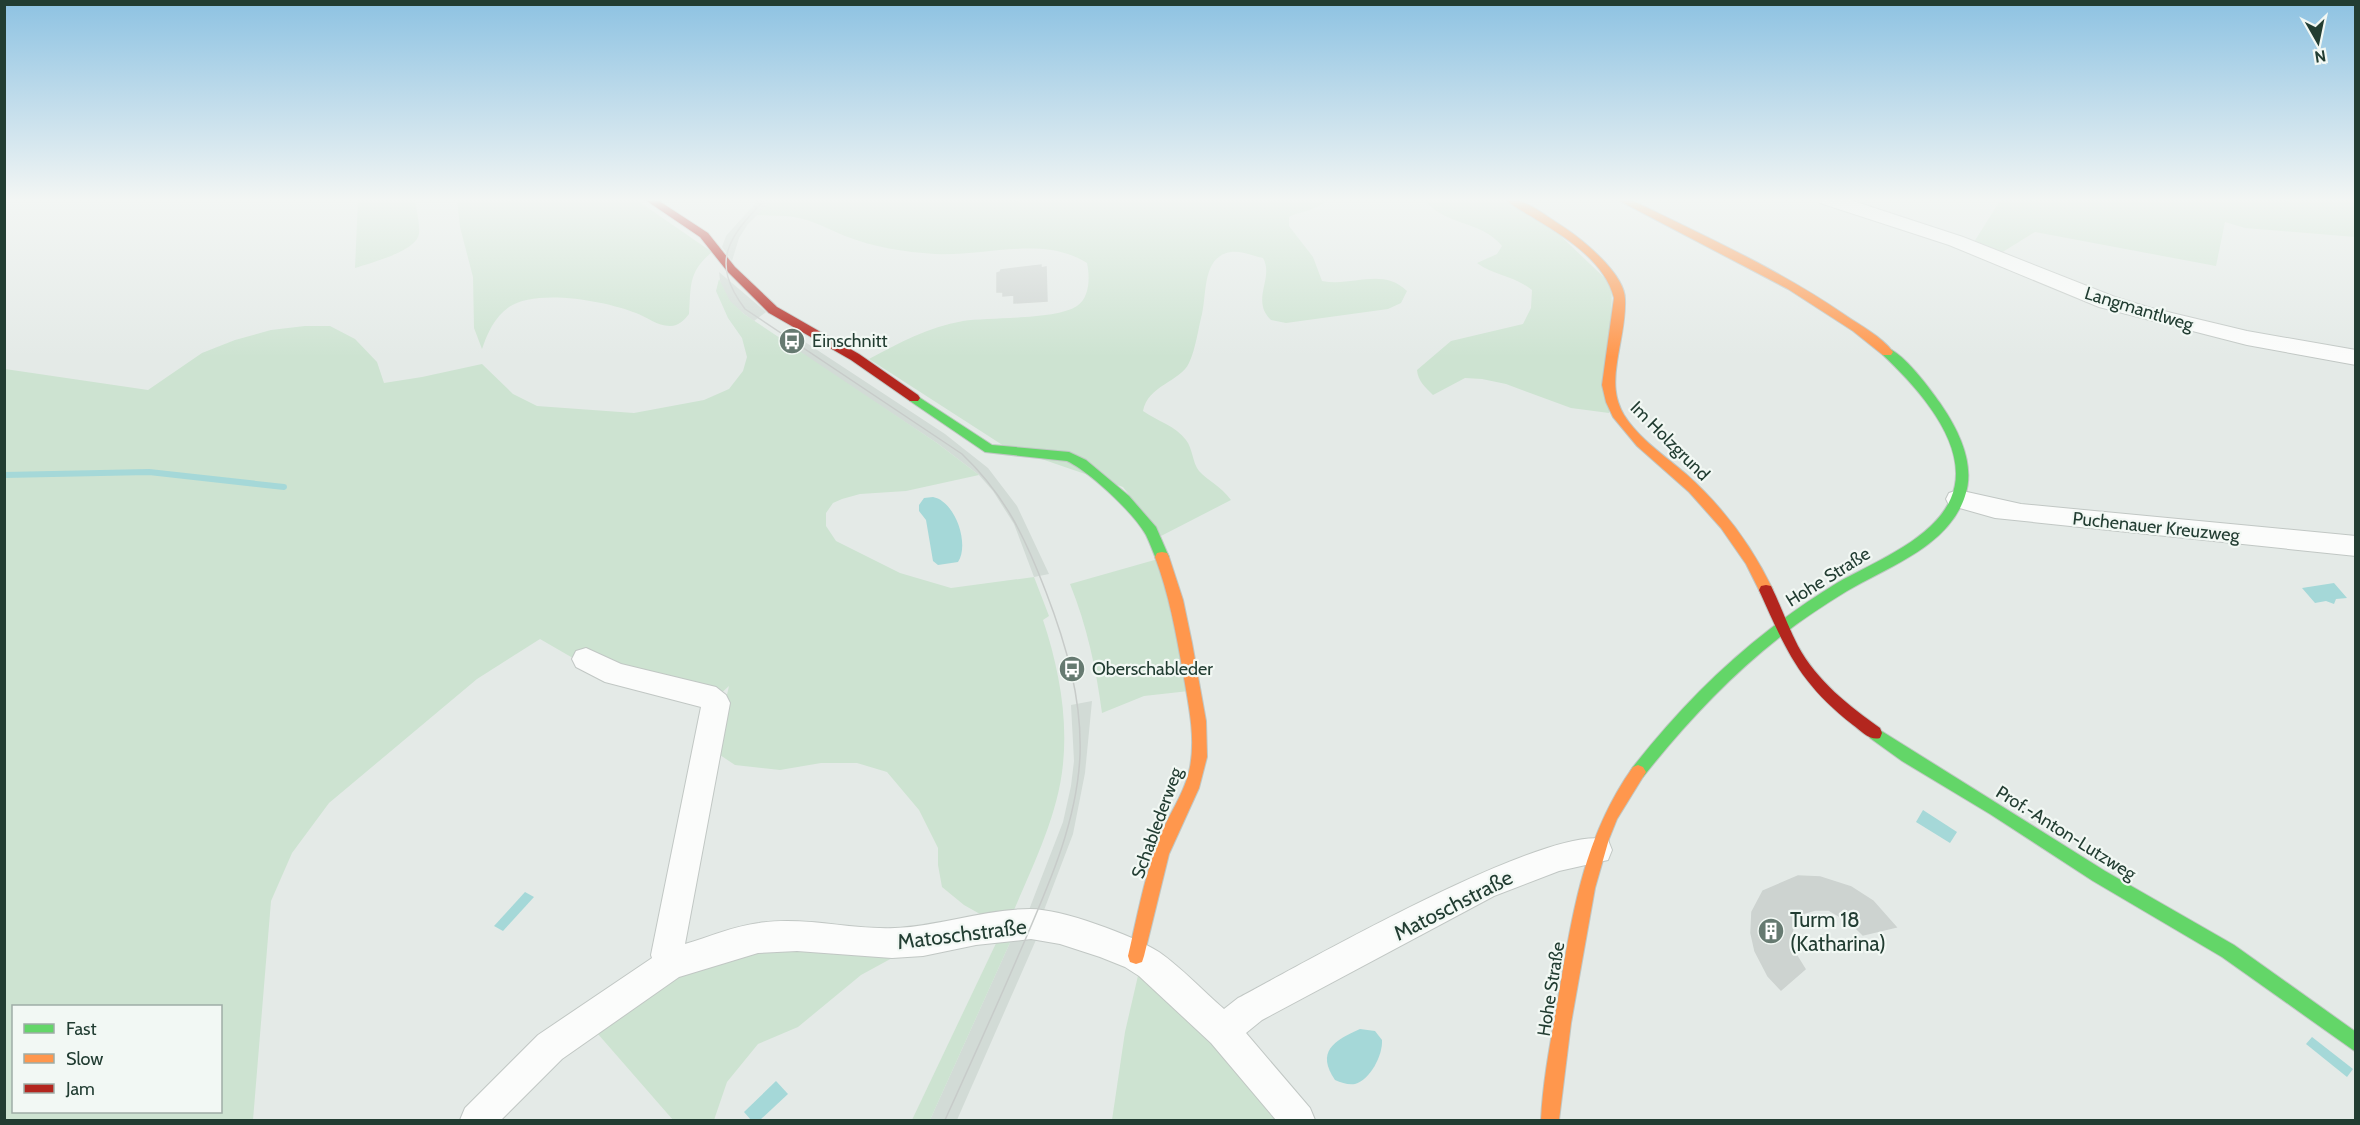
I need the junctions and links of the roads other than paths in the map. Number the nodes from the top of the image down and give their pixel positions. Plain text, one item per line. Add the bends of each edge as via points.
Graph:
1 (718, 252) edge
2 (1588, 252) edge
3 (1722, 252) edge
4 (1983, 252) edge
5 (2355, 358) edge
6 (1958, 499) junction
7 (2355, 546) edge
8 (1783, 628) junction
9 (586, 659) dead end
10 (1597, 850) junction
11 (1136, 956) junction
12 (671, 964) junction
13 (1222, 1031) junction
14 (2355, 1043) edge
15 (477, 1120) edge
16 (1298, 1120) edge
17 (1550, 1120) edge

1 - 11 street, Schablederweg via 773,310 855,357 988,448 1069,457 1082,463 1124,499 1150,531 1172,580 1198,718 1199,743 1190,791 1166,841
2 - 8 street, Im Holzgrund via 1616,283 1620,298 1608,385 1615,414 1642,444 1693,488 1743,544
3 - 6 street, Hohe Straße via 1848,321 1888,353 1934,404 1954,437 1962,464
4 - 5 street, Langmantlweg via 2138,311 2247,338
6 - 7 street, Puchenauer Kreuzweg via 2032,514
6 - 8 street, Hohe Straße via 1930,535 1817,602
8 - 10 street, Hohe Straße via 1742,662 1658,747 1614,807
8 - 14 street, Prof.-Anton-Lutzweg via 1806,670 1846,712 1876,736 2228,951
9 - 12 street via 615,674 706,695 716,703 667,955
10 - 13 street, Matoschstraße via 1559,857 1483,886 1250,1009
10 - 17 street, Hohe Straße via 1571,969
11 - 12 street, Matoschstraße via 1083,936 1031,924 892,943 797,936 758,938
11 - 13 street, Matoschstraße via 1171,982
12 - 15 street, Matoschstraße via 550,1047
13 - 16 street, Matoschstraße

